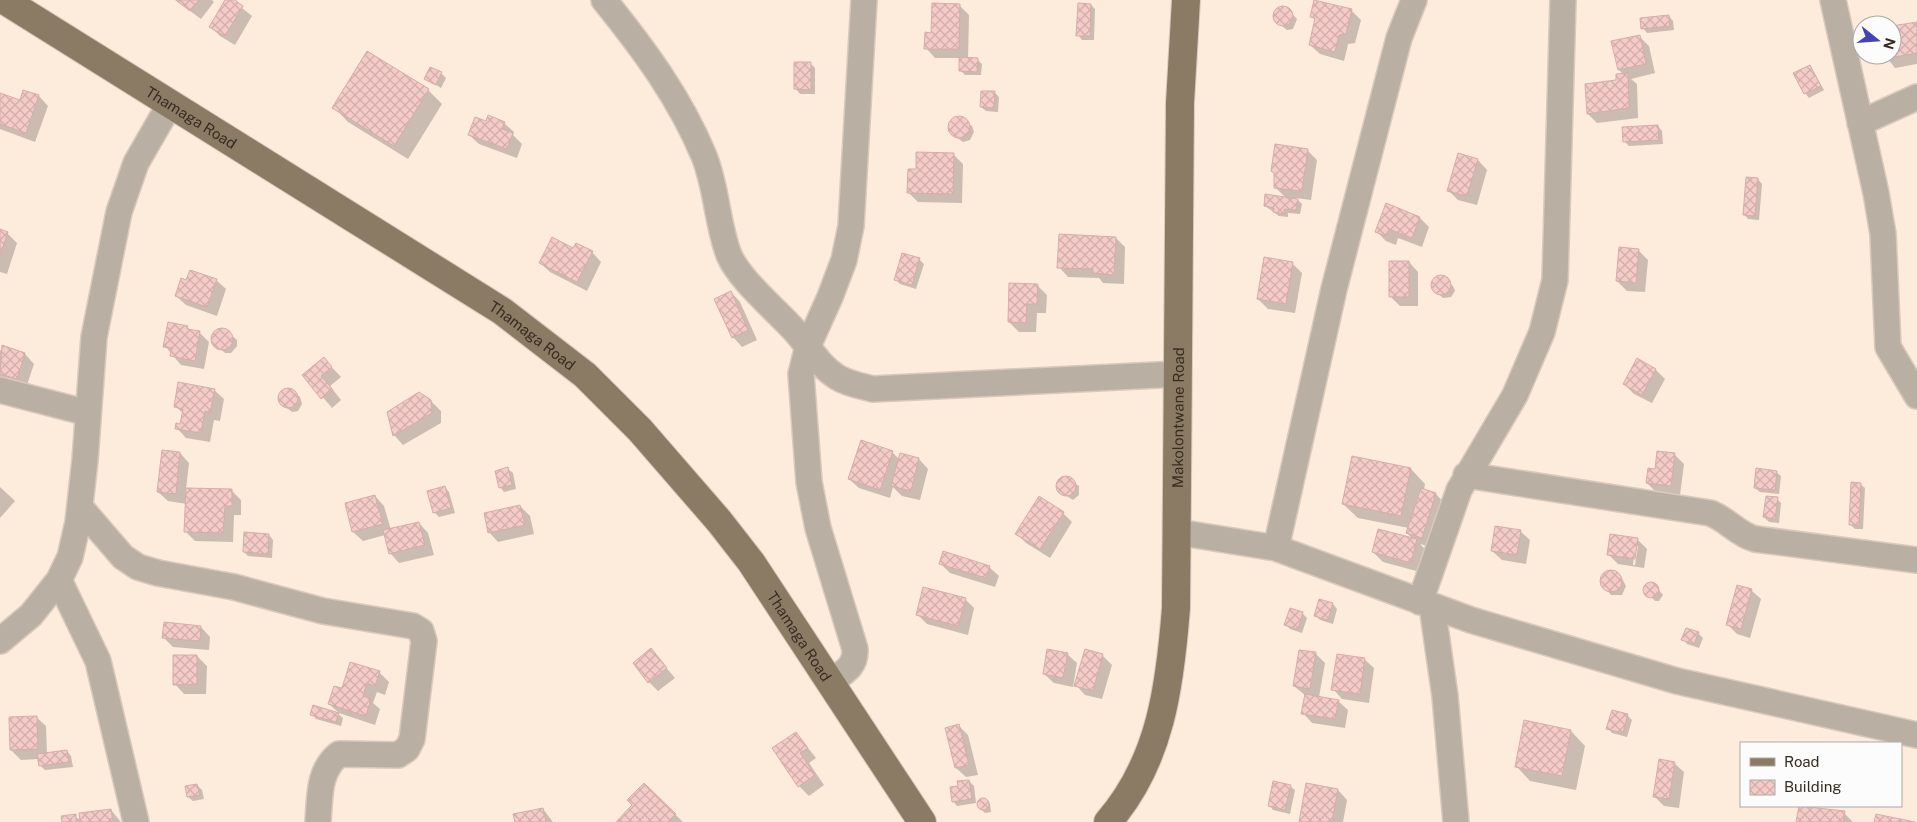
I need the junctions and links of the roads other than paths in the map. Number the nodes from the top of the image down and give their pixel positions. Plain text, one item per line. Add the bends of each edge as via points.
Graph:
1 (4, 0) edge
2 (604, 0) edge
3 (864, 0) edge
4 (1186, 0) edge
5 (1414, 0) edge
6 (1562, 0) edge
7 (1827, 1) edge
8 (1917, 97) edge
9 (170, 104) junction
10 (1860, 123) junction
11 (808, 346) junction
12 (1178, 374) junction
13 (0, 390) edge
14 (1917, 396) edge
15 (88, 413) junction
16 (1466, 475) junction
17 (80, 507) junction
18 (1177, 532) junction
19 (1276, 548) junction
20 (1917, 560) edge
21 (59, 580) junction
22 (1426, 604) junction
23 (0, 642) edge
24 (830, 682) junction
25 (1917, 735) edge
26 (918, 821) edge
27 (136, 822) edge
28 (318, 822) edge
29 (1108, 822) edge
30 (1456, 822) edge

1 - 9 main road, Thamaga Road
2 - 11 street via 660,72 704,155 727,246 737,269
3 - 11 street via 851,226 844,260
4 - 12 main road, Makolontwane Road via 1180,103
5 - 19 street via 1399,38 1334,289
6 - 16 street via 1555,280 1542,332 1515,395
7 - 10 street
8 - 10 street
9 - 15 street via 136,163 119,212 94,337
9 - 24 main road, Thamaga Road via 502,311 585,374 640,430 719,521 751,562
10 - 14 street via 1882,234 1888,347
11 - 12 street via 837,377 873,389
11 - 24 street via 801,374 808,482 856,659 851,667
12 - 18 main road, Makolontwane Road
13 - 15 street
15 - 17 street
16 - 20 street via 1710,513 1722,518 1744,536 1755,539
16 - 22 street
17 - 21 street via 70,557
17 - 28 street via 123,557 138,567 234,587 323,611 413,626 421,631 424,641 412,740 398,755 339,754 322,775
18 - 19 street
18 - 29 main road, Makolontwane Road via 1172,656 1161,720 1145,764 1118,811
19 - 22 street
21 - 23 street via 31,615
21 - 27 street via 98,661
22 - 25 street via 1677,681
22 - 30 street via 1445,696
24 - 26 main road, Thamaga Road

